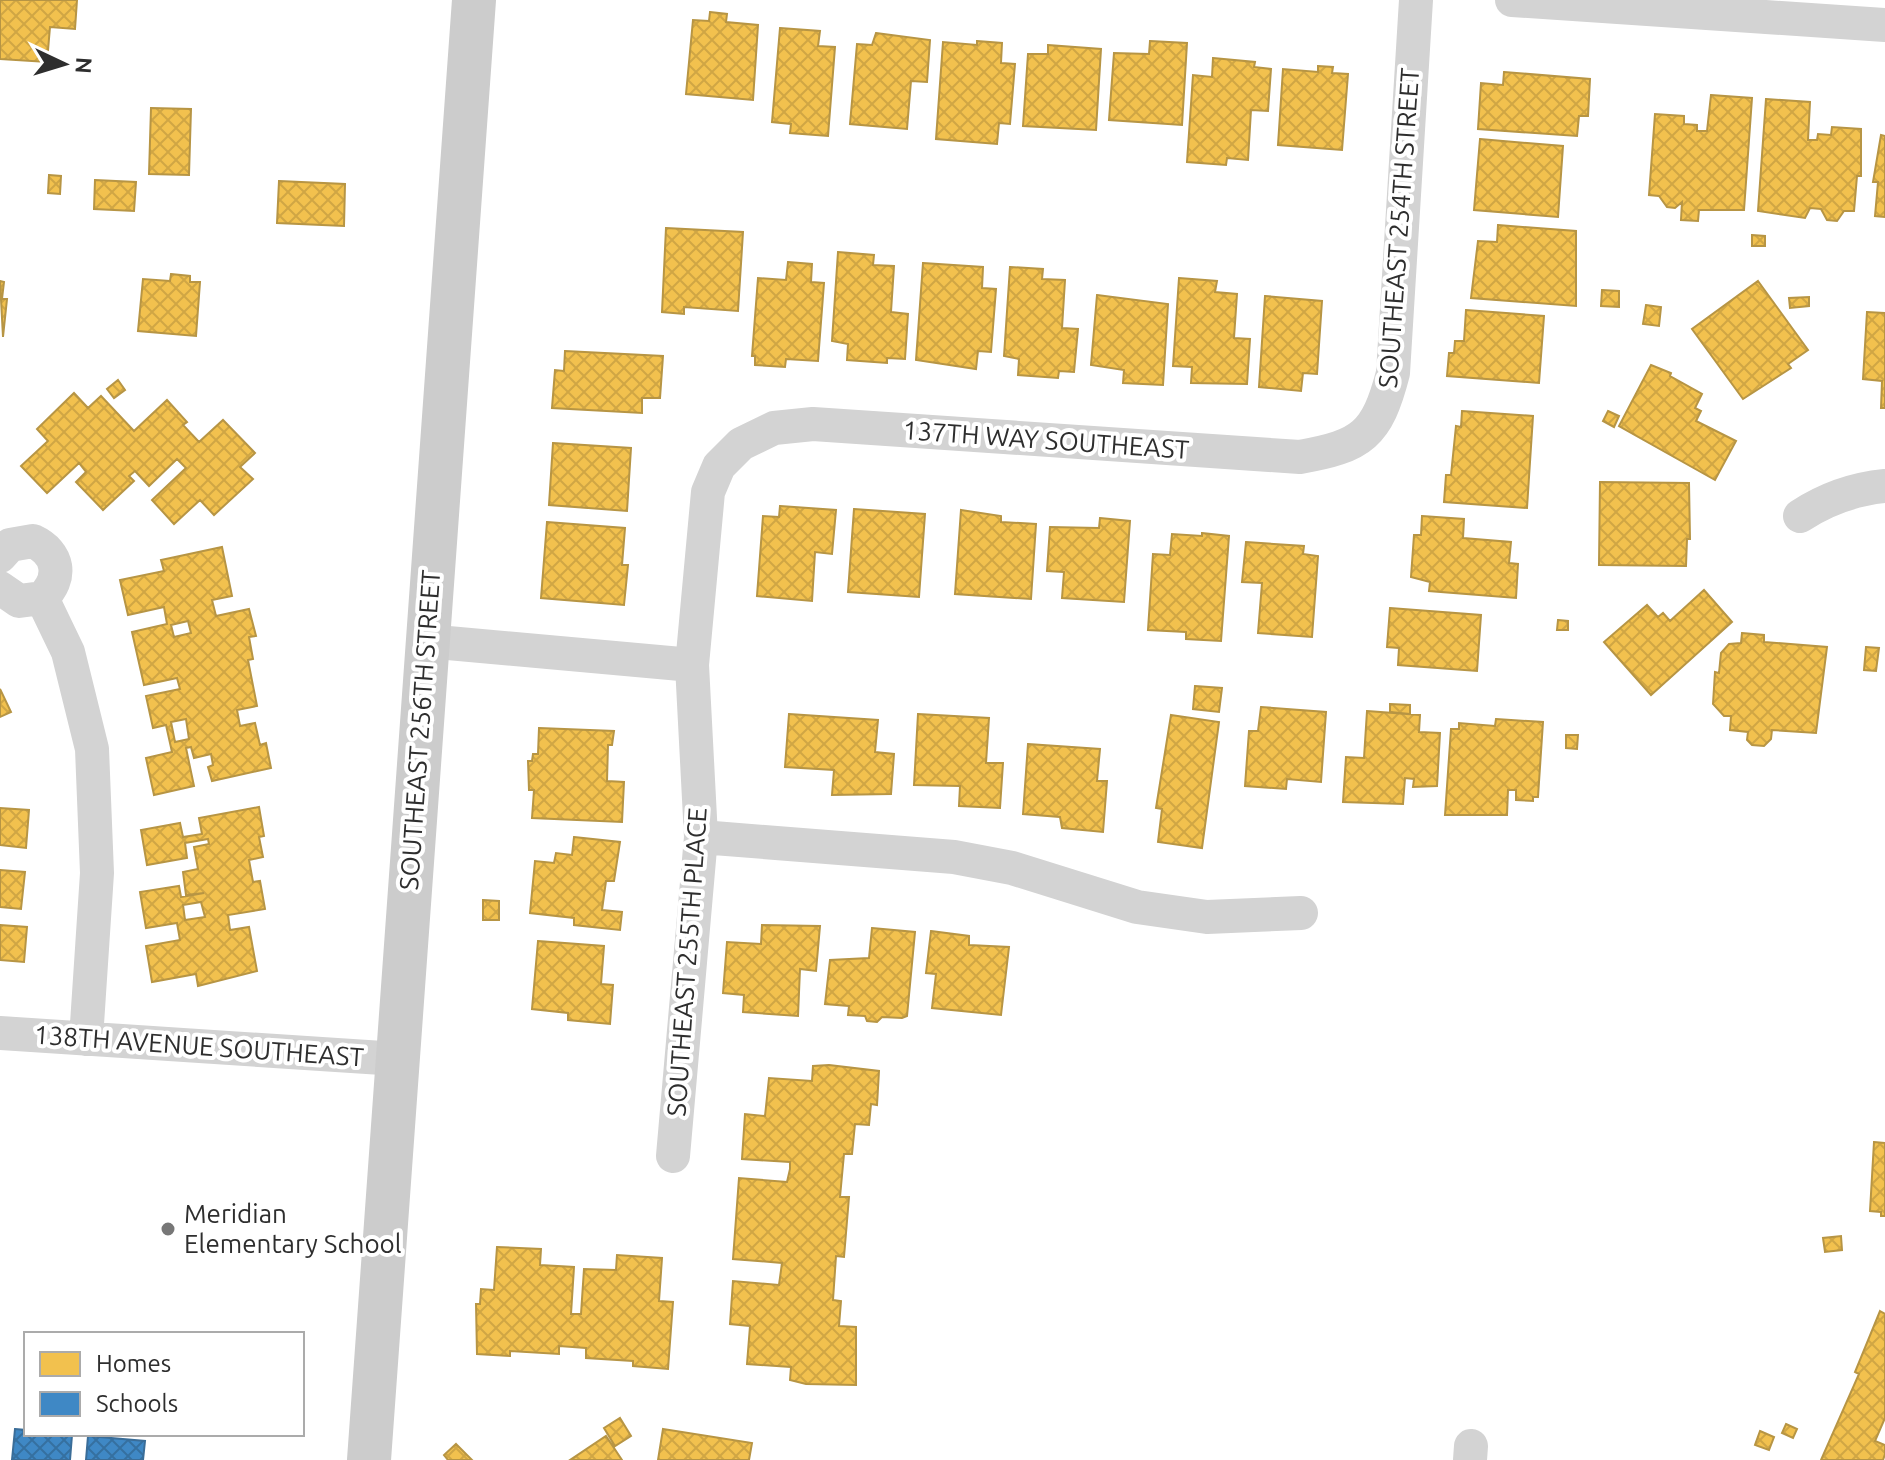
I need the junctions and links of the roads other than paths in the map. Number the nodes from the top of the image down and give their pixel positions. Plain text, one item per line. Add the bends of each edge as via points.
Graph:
1 (474, 0) edge
2 (1416, 0) edge
3 (1512, 0) edge
4 (1640, 4) edge
5 (1885, 25) edge
6 (741, 444) joint
7 (1353, 445) joint
8 (1885, 486) edge
9 (1800, 516) dead end
10 (3, 546) edge
11 (0, 588) edge
12 (42, 598) junction
13 (426, 641) junction
14 (692, 665) junction
15 (701, 837) junction
16 (1301, 913) dead end
17 (0, 1033) edge
18 (86, 1039) junction
19 (398, 1059) junction
20 (673, 1156) dead end
21 (369, 1460) edge

1 - 13 main road, SOUTHEAST 256TH STREET
2 - 7 street, SOUTHEAST 254TH STREET via 1393,373 1383,411
3 - 4 street
4 - 5 street
6 - 7 street, 137TH WAY SOUTHEAST via 774,428 813,424 1300,457
6 - 14 street, SOUTHEAST 255TH PLACE via 719,466 708,492
8 - 9 street via 1823,501
10 - 12 street via 33,541 52,555 56,578
11 - 12 street via 19,601
12 - 18 street via 68,652 92,749 97,873
13 - 14 street
13 - 19 main road, SOUTHEAST 256TH STREET
14 - 15 street, SOUTHEAST 255TH PLACE
15 - 16 street via 954,857 1012,868 1137,907 1207,917
15 - 20 street, SOUTHEAST 255TH PLACE
17 - 18 street, 138TH AVENUE SOUTHEAST
18 - 19 street, 138TH AVENUE SOUTHEAST
19 - 21 main road, SOUTHEAST 256TH STREET

